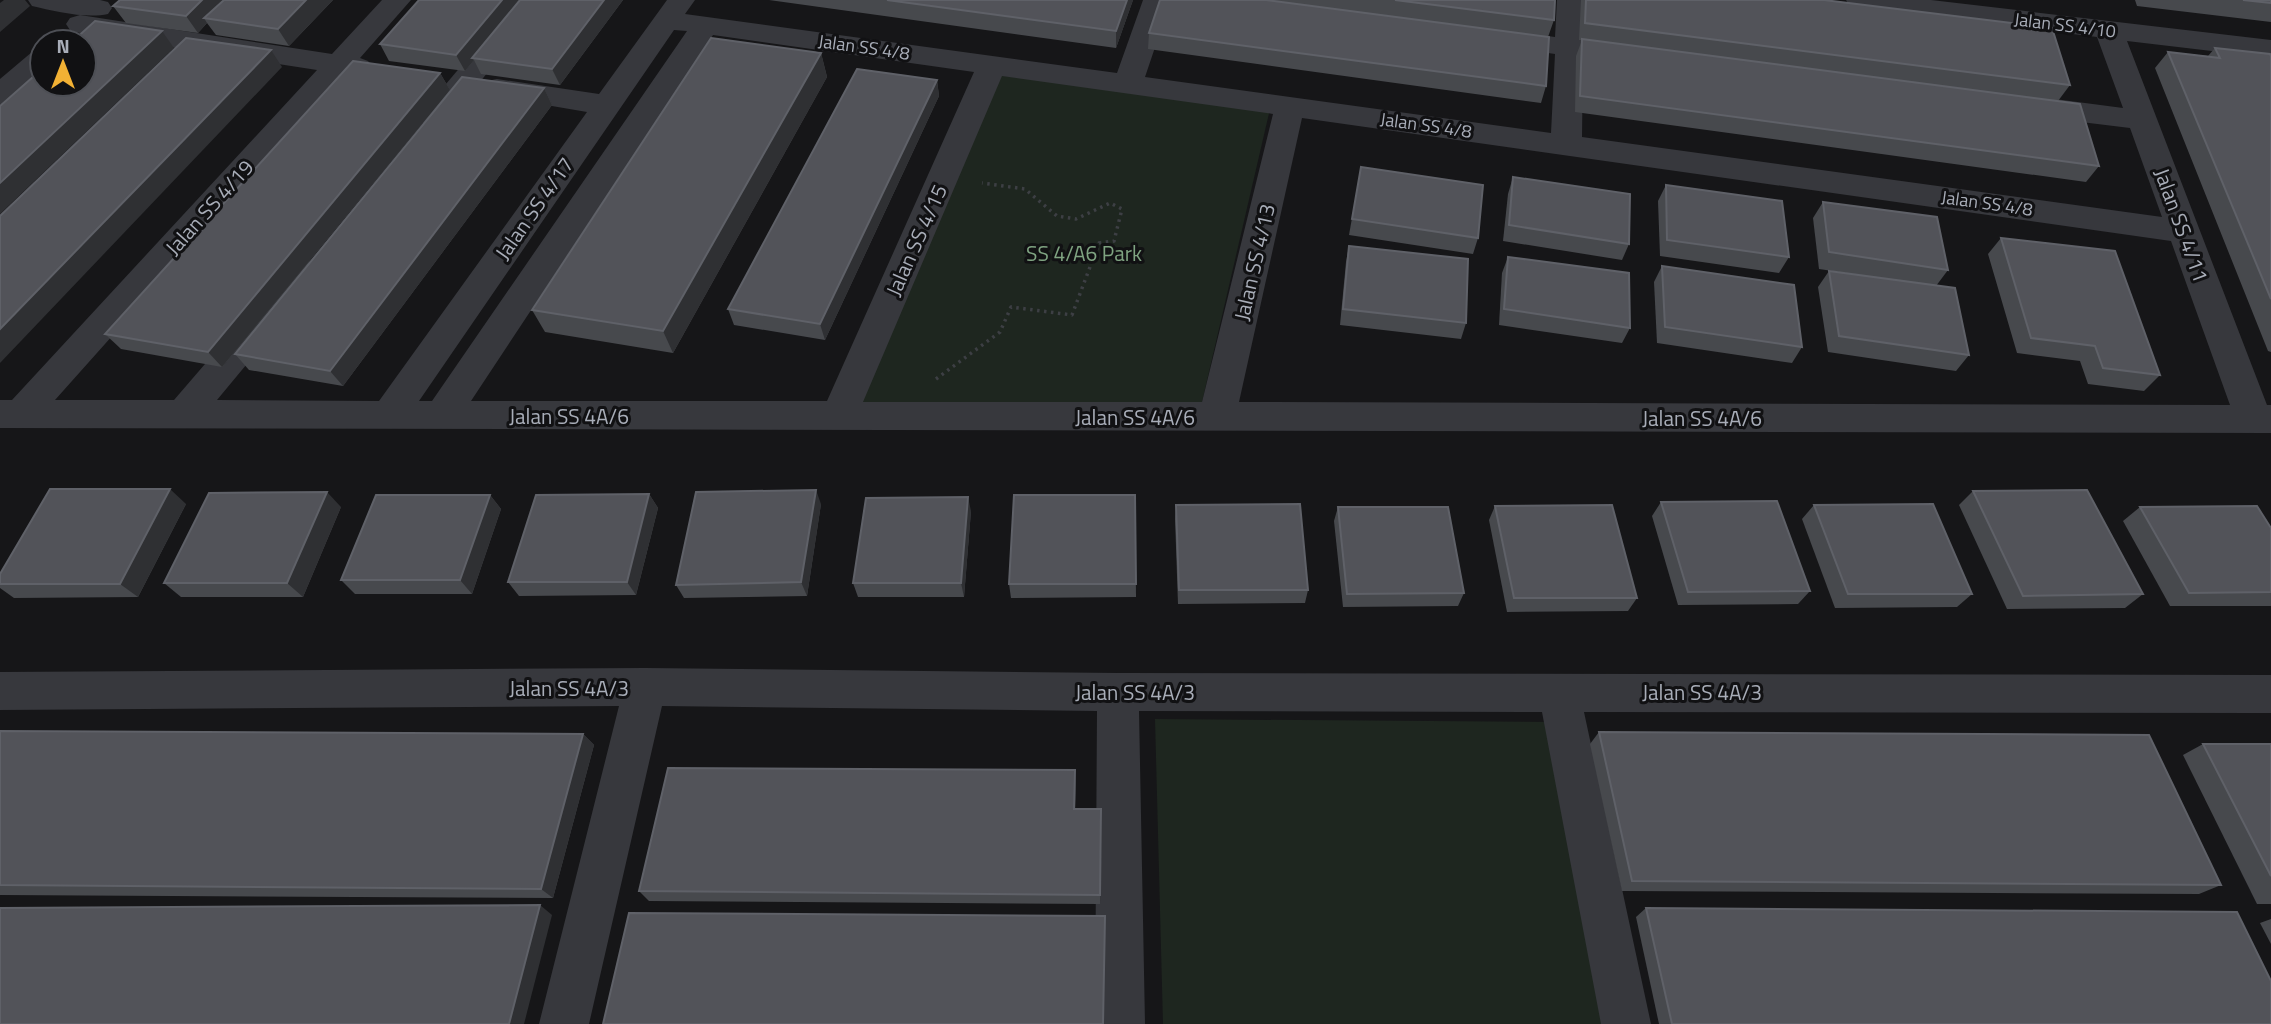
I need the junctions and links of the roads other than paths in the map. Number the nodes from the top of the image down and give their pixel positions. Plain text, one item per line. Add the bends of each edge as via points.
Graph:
1 (42, 0) edge
2 (397, 0) edge
3 (533, 0) edge
4 (1157, 0) edge
5 (1571, 0) edge
6 (1860, 0) edge
7 (674, 10) edge
8 (216, 16) edge
9 (87, 19) edge
10 (2112, 20) edge
11 (706, 25) junction
12 (1474, 35) edge
13 (191, 41) junction
14 (1569, 47) junction
15 (2271, 49) edge
16 (1665, 60) edge
17 (339, 64) junction
18 (992, 65) junction
19 (28, 70) edge
20 (160, 70) edge
21 (389, 72) edge
22 (426, 78) edge
23 (464, 83) junction
24 (1128, 84) junction
25 (0, 95) edge
26 (2006, 103) edge
27 (607, 105) junction
28 (1290, 106) junction
29 (2143, 120) junction
30 (420, 135) edge
31 (1566, 145) junction
32 (2184, 231) junction
33 (323, 249) edge
34 (10, 414) edge
35 (183, 415) junction
36 (388, 416) junction
37 (441, 416) junction
38 (839, 416) junction
39 (1217, 417) junction
40 (2262, 419) edge
41 (645, 687) junction
42 (0, 691) edge
43 (1118, 692) junction
44 (1559, 692) junction
45 (2271, 694) edge
46 (564, 1024) edge
47 (1120, 1024) edge
48 (1626, 1024) edge

1 - 9 street
2 - 17 street, Jalan SS 4/19
3 - 23 street
4 - 24 street
5 - 14 street
6 - 10 street, Jalan SS 4/10
7 - 11 street, Jalan SS 4/8
7 - 27 street, Jalan SS 4/17
8 - 13 street
9 - 13 street
10 - 15 street, Jalan SS 4/10
10 - 29 street, Jalan SS 4/11
11 - 18 street, Jalan SS 4/8
11 - 37 street, Jalan SS 4/17
12 - 14 street
13 - 17 street
13 - 20 street
14 - 16 street
14 - 31 street
17 - 21 street
17 - 34 street, Jalan SS 4/19
18 - 24 street, Jalan SS 4/8
18 - 38 street, Jalan SS 4/15
19 - 25 street
22 - 23 street
23 - 27 street
23 - 30 street
24 - 28 street, Jalan SS 4/8
26 - 29 street
27 - 36 street, Jalan SS 4/17
28 - 31 street, Jalan SS 4/8
28 - 39 street, Jalan SS 4/13
29 - 32 street, Jalan SS 4/11
31 - 32 street, Jalan SS 4/8
32 - 40 street, Jalan SS 4/11
33 - 35 street
34 - 35 street, Jalan SS 4A/6
35 - 36 street, Jalan SS 4A/6
36 - 37 street, Jalan SS 4A/6
37 - 38 street, Jalan SS 4A/6
38 - 39 street, Jalan SS 4A/6
39 - 40 street, Jalan SS 4A/6
41 - 42 street, Jalan SS 4A/3
41 - 43 street, Jalan SS 4A/3
41 - 46 street
43 - 44 street, Jalan SS 4A/3
43 - 47 street
44 - 45 street, Jalan SS 4A/3
44 - 48 street

